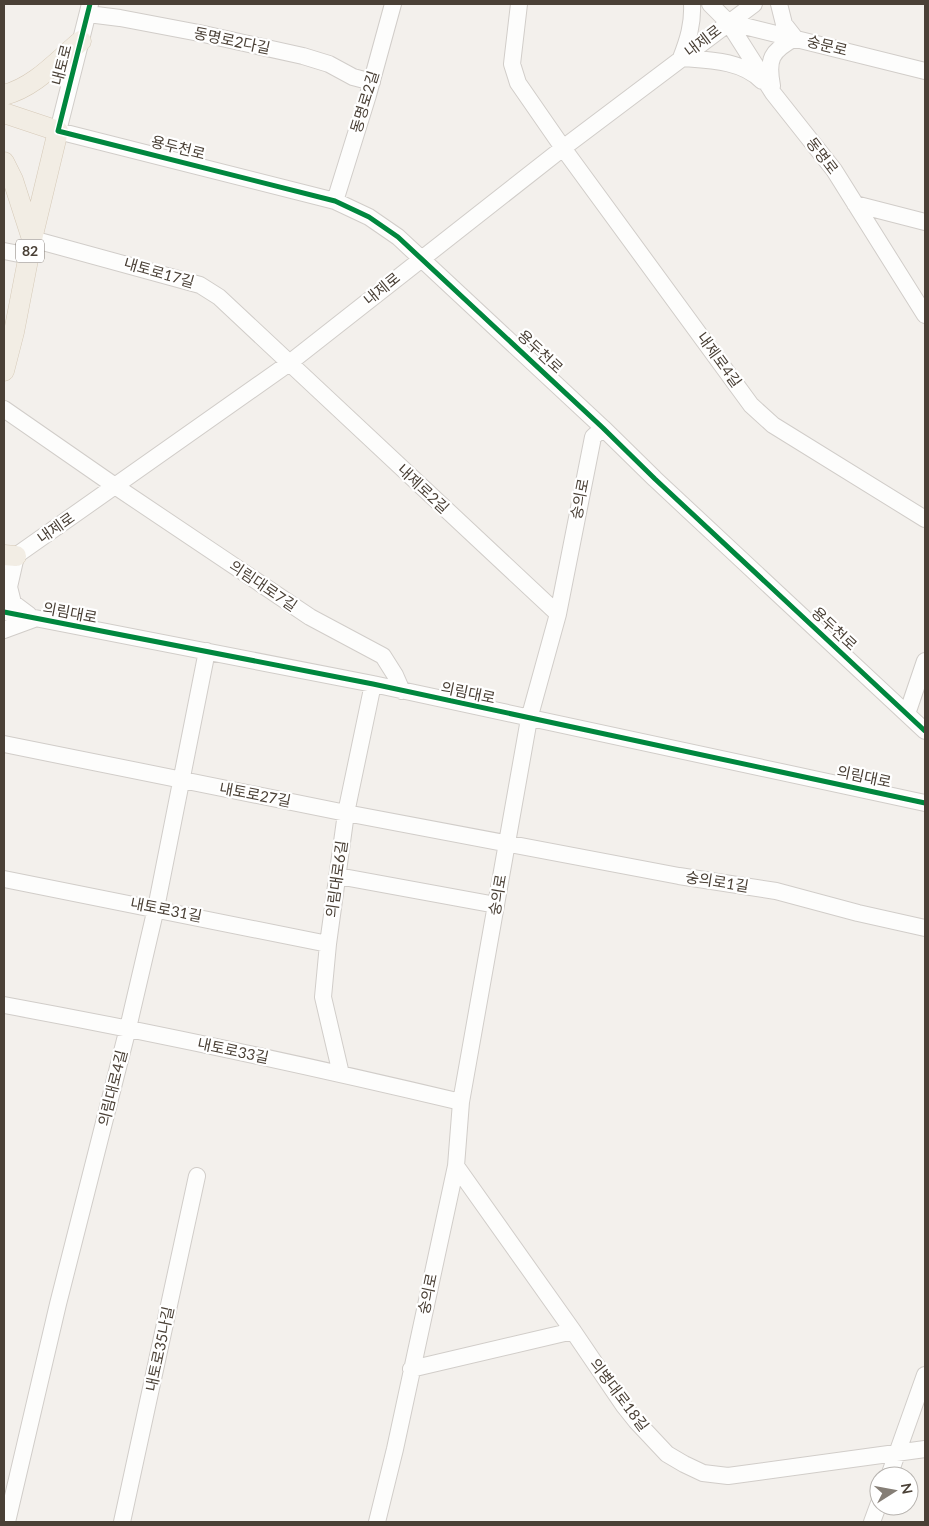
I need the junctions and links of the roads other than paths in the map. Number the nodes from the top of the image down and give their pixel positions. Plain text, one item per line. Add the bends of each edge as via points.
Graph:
1 (393, 4) edge
2 (519, 4) edge
3 (692, 4) edge
4 (710, 4) edge
5 (754, 4) edge
6 (780, 4) edge
7 (89, 9) edge
8 (728, 22) junction
9 (795, 38) junction
10 (81, 41) junction
11 (681, 58) junction
12 (925, 70) edge
13 (372, 82) junction
14 (773, 93) junction
15 (4, 95) edge
16 (4, 113) edge
17 (58, 131) junction
18 (563, 148) junction
19 (4, 162) edge
20 (335, 200) junction
21 (855, 204) junction
22 (925, 222) edge
23 (30, 248) junction
24 (4, 251) edge
25 (421, 258) junction
26 (925, 315) edge
27 (9, 331) edge
28 (288, 364) junction
29 (4, 371) edge
30 (4, 409) edge
31 (603, 428) junction
32 (115, 486) junction
33 (925, 519) edge
34 (8, 559) edge
35 (4, 612) edge
36 (558, 614) junction
37 (34, 619) junction
38 (4, 630) edge
39 (208, 651) junction
40 (925, 661) edge
41 (373, 684) junction
42 (402, 691) junction
43 (907, 714) junction
44 (529, 719) junction
45 (925, 731) edge
46 (4, 744) edge
47 (182, 780) junction
48 (925, 803) edge
49 (346, 813) junction
50 (507, 843) junction
51 (338, 876) junction
52 (4, 879) edge
53 (496, 905) junction
54 (156, 908) junction
55 (925, 928) edge
56 (328, 944) junction
57 (4, 1005) edge
58 (128, 1028) junction
59 (341, 1074) junction
60 (461, 1102) junction
61 (456, 1166) junction
62 (197, 1176) dead end
63 (573, 1331) junction
64 (411, 1369) junction
65 (925, 1375) edge
66 (925, 1449) edge
67 (896, 1454) junction
68 (892, 1466) edge
69 (7, 1522) edge
70 (122, 1522) edge
71 (377, 1522) edge

1 - 13 street, 동명로2길
2 - 18 street, 내제로4길 via 512,64 518,83
3 - 11 street via 692,21
4 - 8 street, 동명로
5 - 8 street, 내제로
6 - 9 street via 784,24
7 - 10 street, 내토로
7 - 13 street, 동명로2다길 via 303,56
8 - 9 street, 숭문로
8 - 11 street, 내제로
8 - 14 street, 동명로
9 - 12 street, 숭문로
9 - 14 street via 774,54 769,68
10 - 15 main road via 29,85
10 - 17 street, 내토로
11 - 14 street via 718,60 751,71
11 - 18 street, 내제로
13 - 20 street, 동명로2길
14 - 21 street, 동명로 via 834,170
16 - 17 main road
17 - 20 street, 용두천로
17 - 23 main road, 내토로 / 82
18 - 25 street, 내제로
18 - 33 street, 내제로4길 via 756,410 773,425
19 - 23 main road via 13,180
20 - 25 street, 용두천로 via 369,217
21 - 22 street
21 - 26 street, 동명로
23 - 24 street, 내토로17길
23 - 27 main road, 내토로 / 82
23 - 28 street, 내토로17길 via 200,285 219,298
25 - 28 street, 내제로
25 - 31 street, 용두천로
27 - 29 main road, 내토로 / 82
28 - 32 street, 내제로
28 - 36 street, 내제로2길
30 - 32 street
31 - 36 street, 숭의로 via 592,437
31 - 43 street, 용두천로
32 - 34 street, 내제로
32 - 42 street, 의림대로7길 via 310,617 383,656
34 - 37 street via 13,603
35 - 37 street, 의림대로
36 - 44 street, 숭의로
37 - 38 street
37 - 39 street, 의림대로
39 - 41 street, 의림대로
39 - 47 street, 의림대로4길
40 - 43 street
41 - 42 street, 의림대로
41 - 49 street, 의림대로6길
42 - 44 street, 의림대로
43 - 45 street, 용두천로
44 - 48 street, 의림대로
44 - 50 street, 숭의로
46 - 47 street, 내토로27길
47 - 49 street, 내토로27길
47 - 54 street, 의림대로4길
49 - 50 street, 내토로27길
49 - 51 street, 의림대로6길
50 - 53 street, 숭의로
50 - 55 street, 숭의로1길 via 776,891 858,914
51 - 53 street
51 - 56 street, 의림대로6길
52 - 54 street, 내토로31길
53 - 60 street, 숭의로
54 - 56 street, 내토로31길
54 - 58 street, 의림대로4길
56 - 59 street, 의림대로6길 via 323,996
57 - 58 street, 내토로33길
58 - 59 street, 내토로33길
58 - 69 street, 의림대로4길
59 - 60 street, 내토로33길
60 - 61 street, 숭의로
61 - 63 street, 의병대로18길
61 - 64 street, 숭의로
62 - 70 street, 내토로35나길
63 - 64 street
63 - 67 street, 의병대로18길 via 624,1406 667,1454 703,1473 728,1476
64 - 71 street, 숭의로
65 - 67 street
66 - 67 street, 의병대로18길
67 - 68 street

